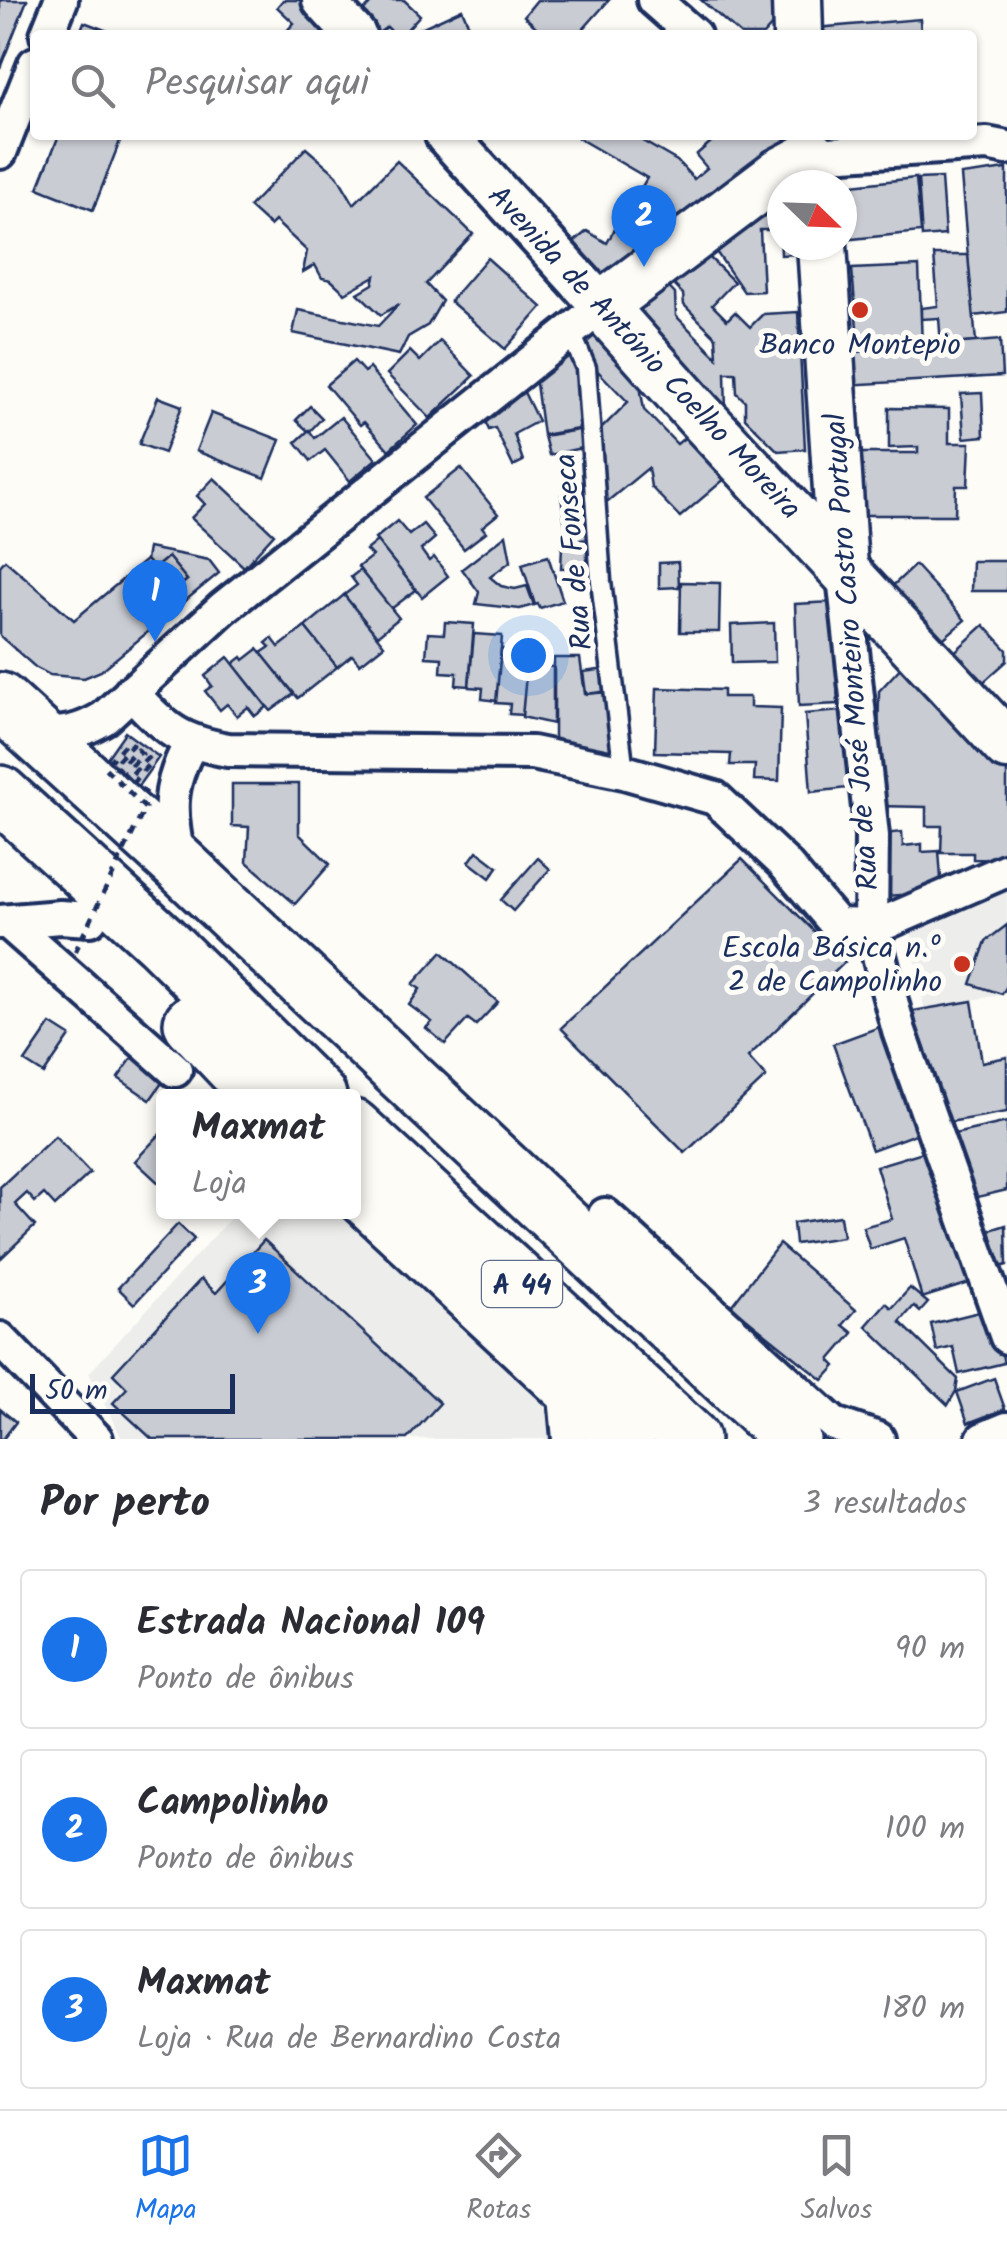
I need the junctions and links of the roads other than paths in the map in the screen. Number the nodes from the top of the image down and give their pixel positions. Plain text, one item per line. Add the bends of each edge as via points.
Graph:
1 (60, 0) edge
2 (322, 0) edge
3 (654, 0) edge
4 (797, 0) edge
5 (48, 30) edge
6 (349, 30) edge
7 (688, 30) edge
8 (798, 30) edge
9 (30, 77) edge
10 (450, 140) edge
11 (1007, 148) edge
12 (0, 152) edge
13 (813, 158) edge
14 (823, 260) edge
15 (586, 318) junction
16 (843, 567) junction
17 (132, 692) junction
18 (12, 726) edge
19 (191, 743) junction
20 (1007, 745) edge
21 (624, 772) junction
22 (0, 794) edge
23 (0, 836) edge
24 (178, 864) junction
25 (1007, 870) edge
26 (5, 923) edge
27 (870, 926) junction
28 (82, 935) junction
29 (174, 1070) dead end
30 (253, 1089) edge
31 (311, 1089) edge
32 (361, 1137) edge
33 (361, 1192) edge
34 (605, 1215) dead end
35 (1007, 1336) edge
36 (0, 1339) edge
37 (574, 1364) junction
38 (1007, 1429) edge
39 (96, 1439) edge
40 (569, 1439) edge
41 (626, 1439) edge
42 (644, 1439) edge
43 (691, 1439) edge
44 (745, 1439) edge
45 (792, 1439) edge
46 (878, 1439) edge
47 (983, 1439) edge

1 - 5 street
2 - 6 street
3 - 7 street
4 - 8 main road
9 - 12 street
10 - 15 street, Avenida de António Coelho Moreira
11 - 13 street via 986,144
13 - 15 main road via 778,174
14 - 16 main road, Rua de José Monteiro Castro Portugal
15 - 16 main road, Avenida de António Coelho Moreira via 698,414
15 - 17 street via 223,608
15 - 21 lane, Rua de Fonseca via 601,580
16 - 20 main road, Avenida de António Coelho Moreira
16 - 27 street, Rua de José Monteiro Castro Portugal via 872,836
17 - 18 street via 83,730 58,735
17 - 19 street
18 - 24 highway
18 - 44 highway, A 44
19 - 21 street via 228,750 532,753
19 - 24 street via 171,798
21 - 27 street via 715,798 836,924
22 - 31 highway
23 - 28 highway
24 - 45 highway
25 - 27 street
26 - 28 street via 60,917
26 - 29 street
27 - 35 street, Rua de José Monteiro Castro Portugal via 898,1030
28 - 30 highway
32 - 37 highway, A 44
33 - 37 highway
34 - 46 street via 834,1424
36 - 39 street
37 - 40 street
37 - 41 highway
37 - 42 highway
37 - 43 highway, A 44
38 - 47 street

